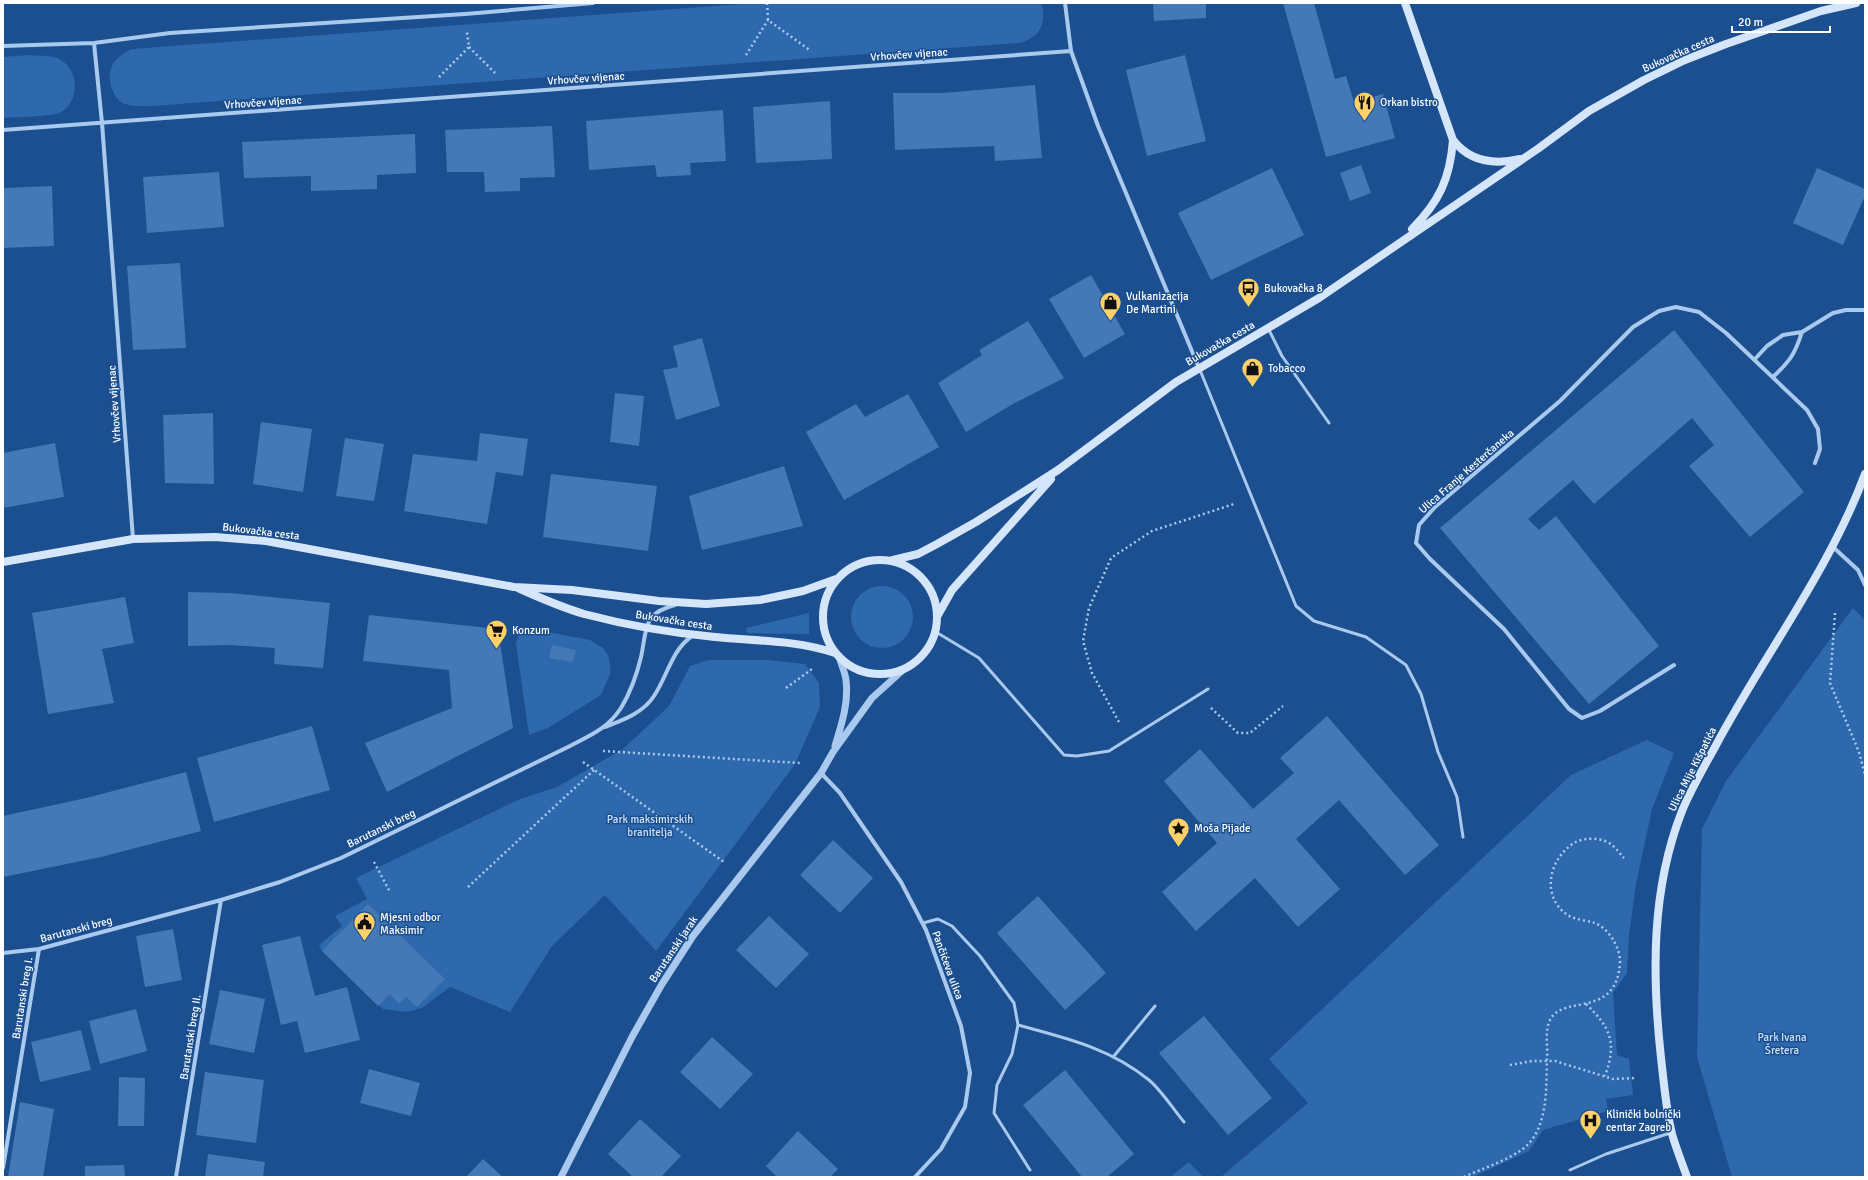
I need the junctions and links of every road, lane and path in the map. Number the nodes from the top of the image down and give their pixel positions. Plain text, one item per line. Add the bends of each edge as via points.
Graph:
1 (593, 3) edge
2 (767, 3) edge
3 (1065, 3) edge
4 (1405, 3) edge
5 (1856, 3) edge
6 (465, 14) junction
7 (768, 20) junction
8 (94, 43) junction
9 (3, 46) edge
10 (468, 47) junction
11 (1071, 51) junction
12 (836, 68) junction
13 (739, 75) junction
14 (514, 92) junction
15 (417, 99) junction
16 (102, 124) junction
17 (3, 130) edge
18 (1453, 140) junction
19 (1524, 158) junction
20 (1399, 243) junction
21 (1865, 310) edge
22 (1268, 328) junction
23 (1802, 332) junction
24 (1755, 359) junction
25 (1199, 368) junction
26 (1773, 378) junction
27 (1329, 423) dead end
28 (1815, 463) dead end
29 (1058, 470) junction
30 (1865, 474) edge
31 (1251, 498) junction
32 (133, 539) junction
33 (1833, 547) junction
34 (893, 560) junction
35 (3, 562) edge
36 (836, 579) junction
37 (1865, 586) edge
38 (514, 587) junction
39 (683, 602) junction
40 (1835, 613) dead end
41 (938, 615) junction
42 (647, 628) junction
43 (936, 632) junction
44 (694, 635) junction
45 (837, 654) junction
46 (1674, 665) dead end
47 (813, 668) dead end
48 (903, 670) junction
49 (786, 688) dead end
50 (1208, 689) dead end
51 (1198, 696) junction
52 (1283, 706) dead end
53 (605, 727) junction
54 (1120, 745) junction
55 (601, 751) dead end
56 (833, 752) junction
57 (582, 762) dead end
58 (800, 763) dead end
59 (594, 770) junction
60 (821, 772) junction
61 (1865, 775) edge
62 (1463, 837) dead end
63 (1624, 858) dead end
64 (373, 862) dead end
65 (726, 863) dead end
66 (468, 887) dead end
67 (390, 892) dead end
68 (221, 900) junction
69 (923, 923) junction
70 (39, 949) junction
71 (3, 953) edge
72 (1585, 1004) junction
73 (1155, 1006) dead end
74 (1018, 1025) junction
75 (1114, 1056) junction
76 (1547, 1060) junction
77 (1510, 1065) dead end
78 (1604, 1076) junction
79 (1636, 1078) dead end
80 (1184, 1122) dead end
81 (1672, 1133) junction
82 (3, 1168) edge
83 (1030, 1170) dead end
84 (1570, 1170) dead end
85 (176, 1177) edge
86 (561, 1177) edge
87 (915, 1177) edge
88 (1464, 1177) edge
89 (1687, 1177) edge

1 - 6 street
2 - 7 path
3 - 11 street
4 - 18 main road
5 - 19 main road, Bukovačka cesta via 1821,11 1685,60 1589,111
6 - 8 street via 170,33
6 - 10 path
7 - 12 path
7 - 13 path via 747,54
8 - 9 street
8 - 16 street, Vrhovčev vijenac
10 - 14 path
10 - 15 path
11 - 12 street, Vrhovčev vijenac
11 - 25 street via 1098,126
12 - 13 street, Vrhovčev vijenac
13 - 14 street, Vrhovčev vijenac
14 - 15 street, Vrhovčev vijenac
15 - 16 street, Vrhovčev vijenac
16 - 17 street, Vrhovčev vijenac
16 - 32 street, Vrhovčev vijenac
18 - 19 main road, Bukovačka cesta via 1461,151 1484,160 1510,161
18 - 20 main road, Bukovačka cesta via 1450,168 1440,194 1431,209
19 - 20 main road, Bukovačka cesta
20 - 22 main road, Bukovačka cesta via 1319,298
21 - 23 street via 1833,313
22 - 25 main road, Bukovačka cesta
22 - 27 lane via 1282,356
23 - 24 street via 1783,335 1767,346
23 - 26 street via 1790,362
24 - 26 street, Ulica Franje Kesterčaneka
24 - 46 street, Ulica Franje Kesterčaneka via 1699,312 1676,307 1659,311 1633,327 1560,401 1435,507 1419,525 1416,543 1504,629 1569,709 1582,718 1600,711
25 - 29 main road, Bukovačka cesta via 1176,382
25 - 31 lane
26 - 28 street, Ulica Franje Kesterčaneka via 1807,410 1818,429 1820,449
29 - 34 main road, Bukovačka cesta via 937,544 918,554
29 - 41 main road, Bukovačka cesta via 952,590
30 - 33 main road, Ulica Mije Kišpatića via 1855,502
31 - 54 path via 1152,532 1112,558 1089,608 1083,641 1092,673 1119,720
31 - 62 lane via 1296,606 1314,620 1366,637 1406,665 1421,694 1438,752 1457,797
32 - 35 main road, Bukovačka cesta
32 - 38 main road, Bukovačka cesta via 215,537 266,541
33 - 37 street via 1858,570
33 - 81 main road, Ulica Mije Kišpatića via 1713,750 1682,810 1667,856 1659,900 1655,959 1657,1019
34 - 36 main road via 862,561 848,568
34 - 41 main road via 911,567 925,580 934,596
36 - 39 main road, Bukovačka cesta via 803,591 772,598 706,604
36 - 45 main road via 823,607 823,623 827,639
38 - 39 main road, Bukovačka cesta via 551,588 634,599
38 - 42 main road, Bukovačka cesta via 584,614
39 - 42 street, Barutanski breg via 660,611 651,618
40 - 61 path via 1830,683 1860,752
41 - 43 main road
42 - 44 main road, Bukovačka cesta
42 - 53 street, Barutanski breg via 641,658 630,690
43 - 48 main road via 929,648 917,661
43 - 54 lane via 979,658 1064,755 1077,756 1109,751
44 - 45 main road, Bukovačka cesta via 795,643 815,646
44 - 53 street via 682,642 675,652 654,697 630,718
45 - 48 main road via 849,665 866,673 885,674
45 - 56 street, Barutanski jarak via 846,680 846,701
47 - 49 path
48 - 56 street, Barutanski jarak via 872,698
50 - 51 lane
51 - 52 path via 1238,733 1250,733
51 - 54 lane
53 - 68 street, Barutanski breg via 341,858 280,882
55 - 58 path
56 - 60 street, Barutanski jarak
57 - 59 path
59 - 65 path
59 - 66 path
60 - 69 street, Pančićeva ulica via 840,793 901,882
60 - 86 street, Barutanski jarak via 689,942 662,984 632,1037
63 - 72 path via 1612,845 1604,841 1586,839 1568,847 1554,866 1551,886 1553,898 1559,908 1568,916 1596,923 1613,939 1619,952 1620,962 1613,986 1595,1002
64 - 67 path
68 - 70 street, Barutanski breg
68 - 85 street, Barutanski breg II.
69 - 74 lane via 938,919 952,926 980,956 1014,1003
69 - 87 street, Pančićeva ulica via 961,1026 970,1073 965,1107 941,1149
70 - 71 street, Barutanski breg
70 - 82 street, Barutanski breg I.
72 - 76 path via 1569,1007 1552,1017 1547,1032
72 - 78 path via 1600,1018 1610,1039 1609,1064
73 - 75 lane
74 - 75 lane
74 - 83 lane via 1012,1054 997,1085 994,1113
75 - 80 lane via 1150,1081
76 - 77 path
76 - 78 path
76 - 88 path via 1547,1093 1537,1130 1524,1147
78 - 79 path via 1613,1079
81 - 84 lane via 1606,1154
81 - 89 main road, Ulica Mije Kišpatića

